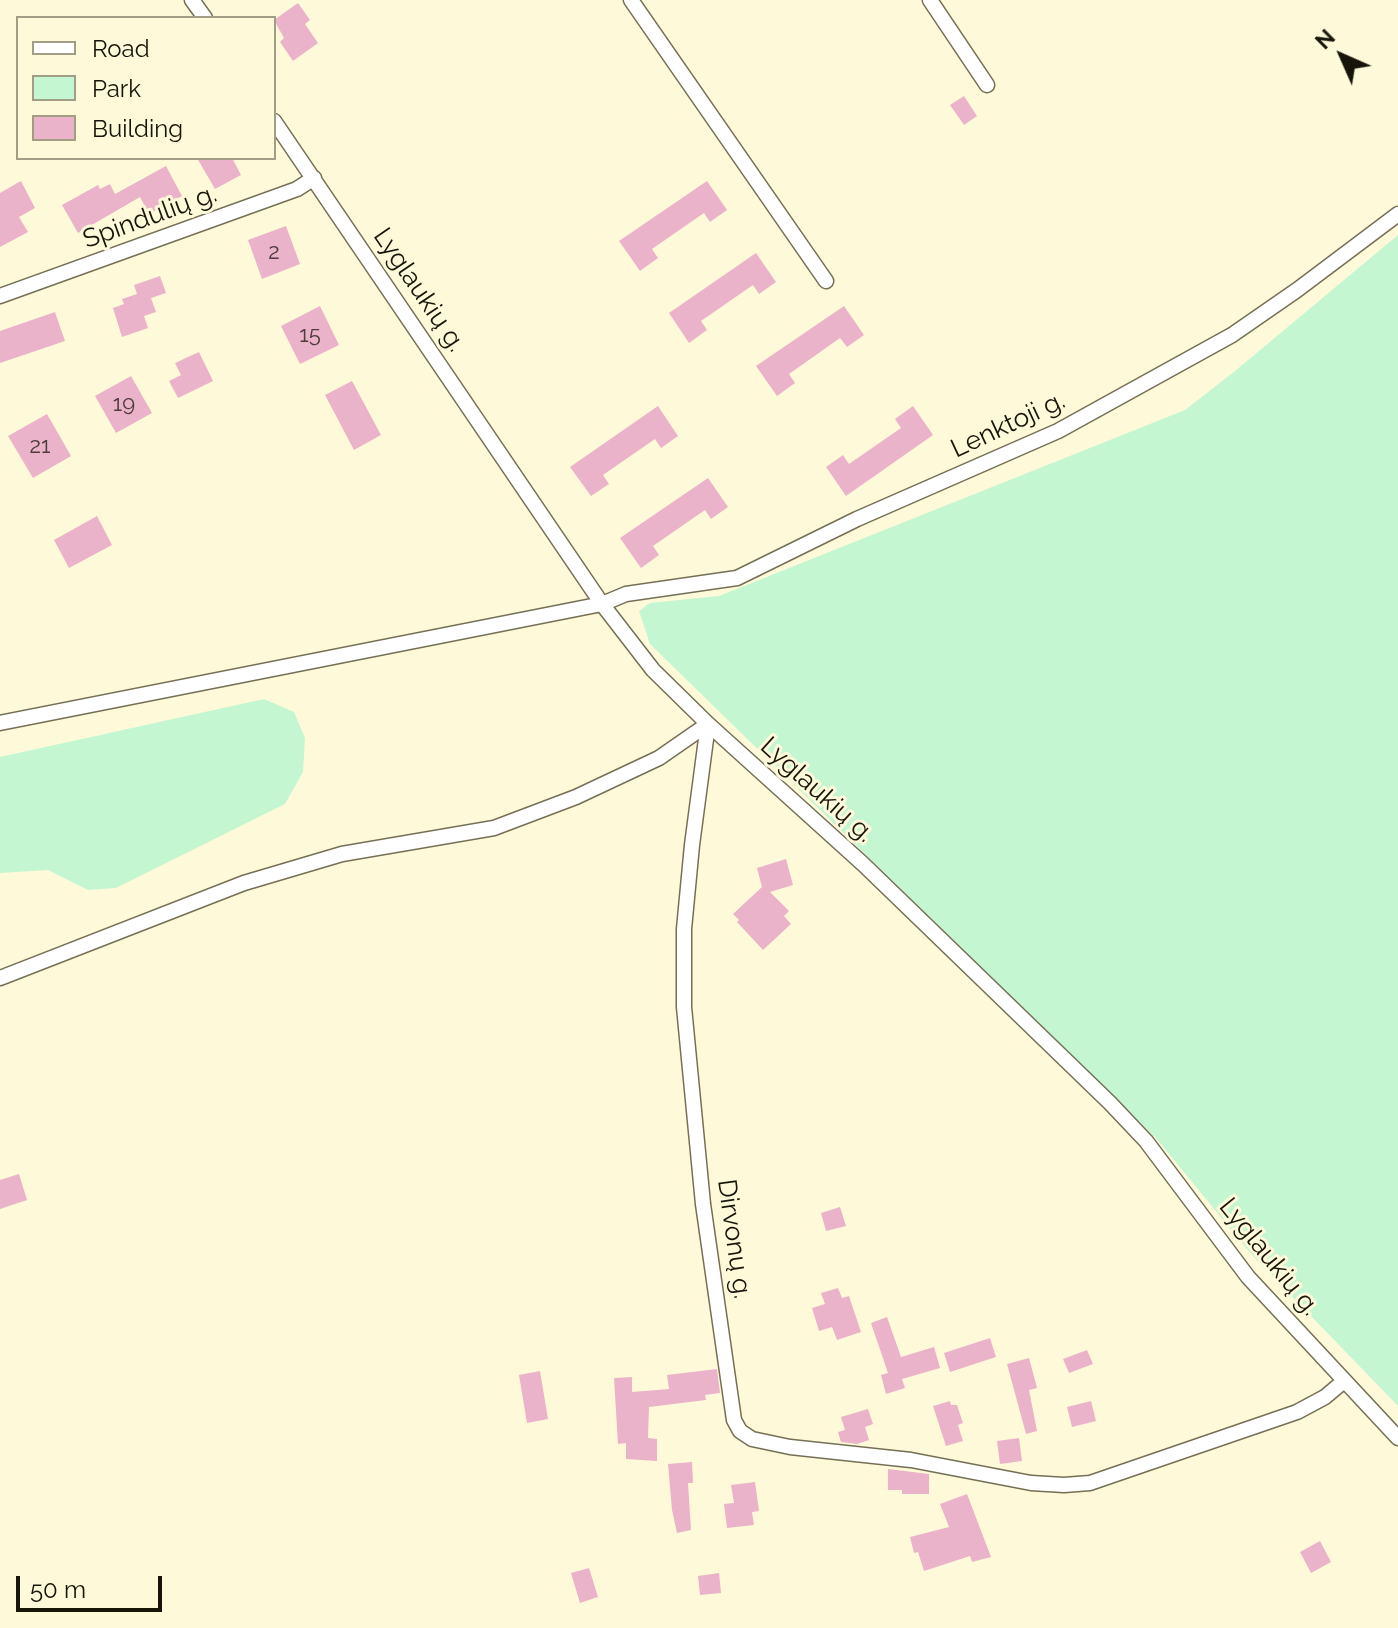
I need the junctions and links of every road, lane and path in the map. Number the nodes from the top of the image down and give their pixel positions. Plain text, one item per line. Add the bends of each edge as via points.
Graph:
1 (631, 0) edge
2 (930, 0) edge
3 (987, 85) dead end
4 (276, 124) edge
5 (314, 178) junction
6 (1398, 214) edge
7 (826, 281) dead end
8 (0, 296) edge
9 (602, 604) junction
10 (0, 723) edge
11 (708, 724) junction
12 (0, 978) edge
13 (1344, 1381) junction
14 (1398, 1438) edge

1 - 7 street
2 - 3 street
4 - 5 street, Lyglaukių g.
5 - 8 street, Spindulių g. via 297,189
5 - 9 street, Lyglaukių g.
6 - 9 street, Lenktoji g. via 1232,335 1058,431 737,578 626,594
9 - 10 street, Lenktoji g.
9 - 11 street, Lyglaukių g. via 653,670
11 - 12 street via 659,758 494,828 342,854 244,883
11 - 13 street, Lyglaukių g. via 863,864 1110,1103 1146,1141 1248,1277
11 - 13 street, Dirvonų g. via 685,915 684,1007 703,1204 734,1420 740,1431 790,1447 911,1460 1031,1483 1090,1483 1297,1412
13 - 14 street, Lyglaukių g.

